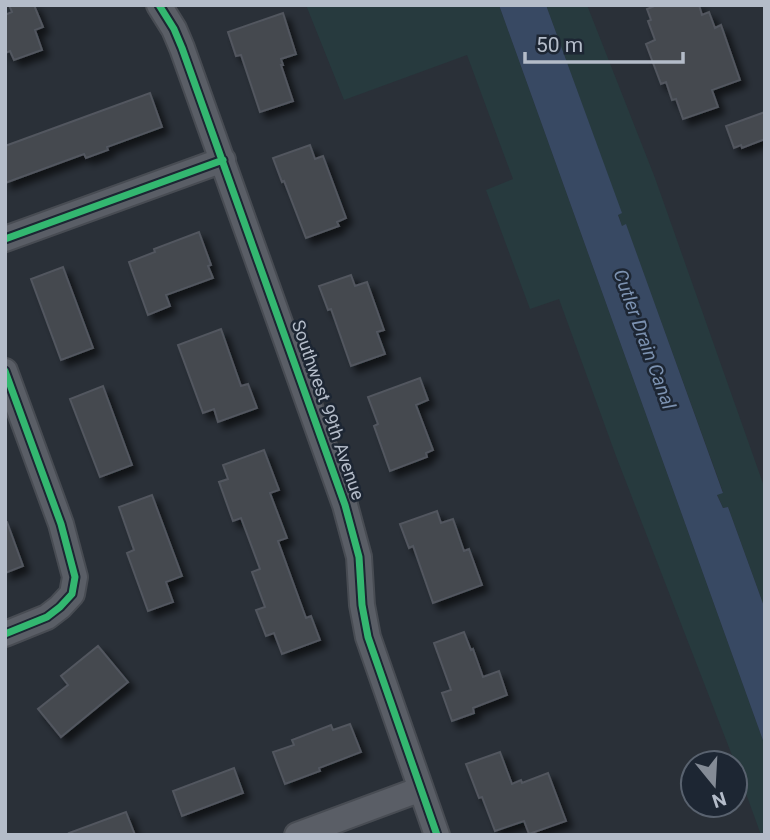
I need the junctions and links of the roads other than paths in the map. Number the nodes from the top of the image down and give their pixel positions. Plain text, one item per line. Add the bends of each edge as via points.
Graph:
1 (159, 5) edge
2 (223, 160) junction
3 (5, 239) edge
4 (5, 371) edge
5 (5, 634) edge
6 (421, 789) junction
7 (297, 835) edge
8 (437, 835) edge

1 - 2 street, Southwest 99th Avenue via 182,48
2 - 3 street
2 - 6 street, Southwest 99th Avenue via 351,525 368,637
4 - 5 street via 75,577 72,594 60,607
6 - 7 street
6 - 8 street, Southwest 99th Avenue

